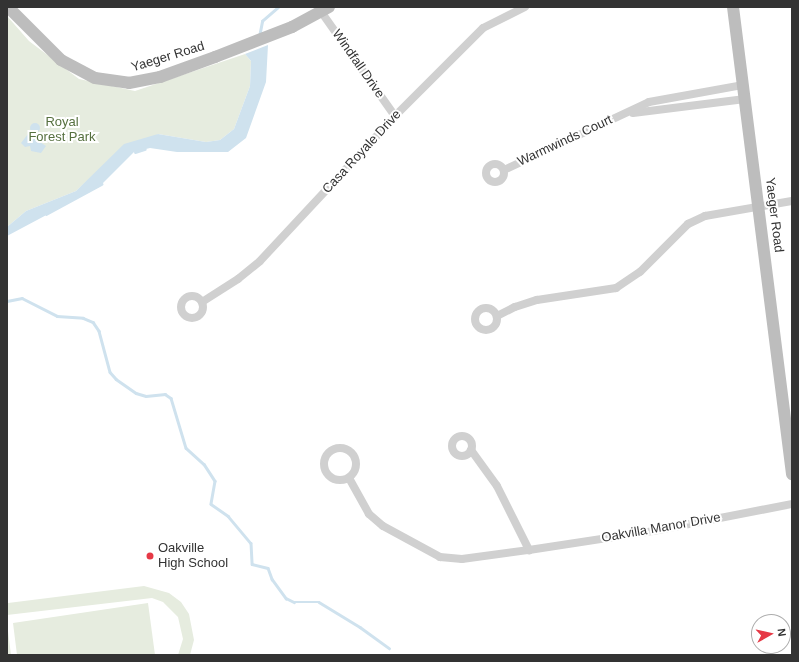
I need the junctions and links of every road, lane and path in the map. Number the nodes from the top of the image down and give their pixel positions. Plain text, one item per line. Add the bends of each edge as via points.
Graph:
1 (8, 7) edge
2 (525, 7) edge
3 (733, 7) edge
4 (325, 10) edge
5 (743, 85) junction
6 (745, 99) junction
7 (626, 114) junction
8 (394, 116) junction
9 (504, 170) dead end
10 (792, 200) edge
11 (759, 206) junction
12 (202, 302) dead end
13 (497, 316) dead end
14 (471, 450) dead end
15 (792, 474) edge
16 (349, 478) junction
17 (792, 504) edge
18 (529, 550) junction

1 - 4 street, Yaeger Road via 61,60 95,78 114,83 160,77 272,35
2 - 8 street, Casa Royale Drive via 483,28
3 - 5 street, Yaeger Road
4 - 8 street, Windfall Drive
5 - 6 street, Yaeger Road
5 - 7 street, Warmwinds Court via 649,102
6 - 7 street, Warmwinds Court
6 - 11 street, Yaeger Road
7 - 9 street, Warmwinds Court
8 - 12 street, Casa Royale Drive via 260,261
10 - 11 street
11 - 13 street via 705,216 688,224 640,272 616,288 537,300
11 - 15 street, Yaeger Road
14 - 18 street via 497,486
16 - 16 street via 356,466 354,456 340,448 330,451 323,465 327,475 336,480
16 - 18 street, Oakvilla Manor Drive via 369,514 378,522 404,539 440,557 462,559
17 - 18 street, Oakvilla Manor Drive via 653,531

